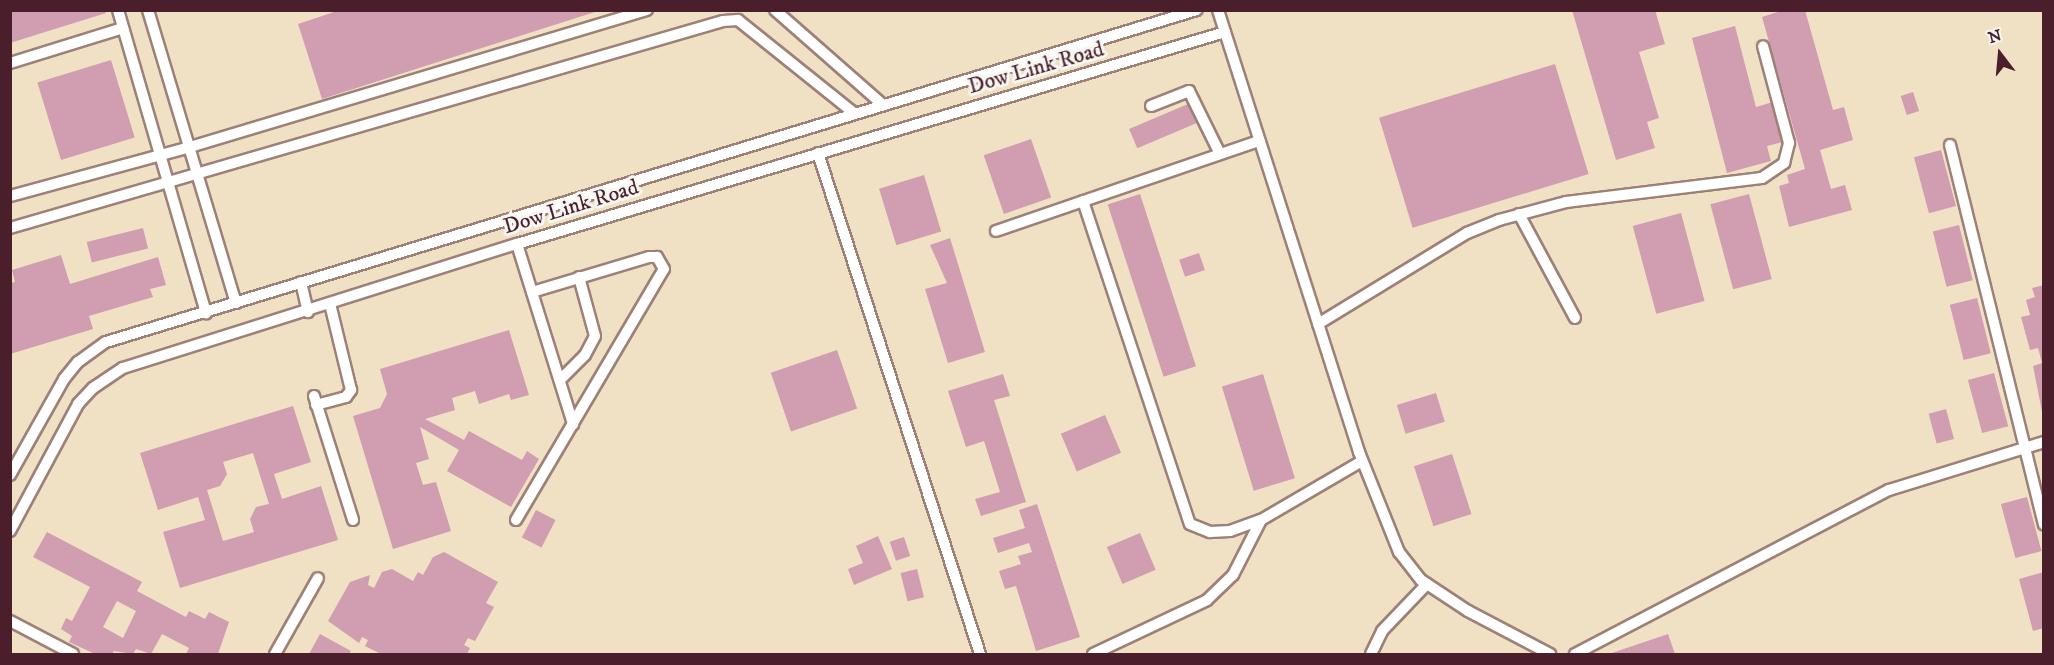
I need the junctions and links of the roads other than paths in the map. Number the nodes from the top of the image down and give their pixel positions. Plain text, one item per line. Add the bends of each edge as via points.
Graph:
1 (118, 10) edge
2 (148, 10) edge
3 (646, 10) edge
4 (775, 10) edge
5 (1197, 10) edge
6 (1218, 10) edge
7 (740, 15) edge
8 (123, 28) junction
9 (1225, 32) junction
10 (1763, 46) dead end
11 (10, 63) edge
12 (882, 104) junction
13 (1151, 106) dead end
14 (854, 113) junction
15 (1259, 141) junction
16 (1950, 145) dead end
17 (190, 147) junction
18 (818, 153) junction
19 (158, 154) junction
20 (1220, 154) junction
21 (199, 175) junction
22 (167, 183) junction
23 (10, 196) edge
24 (1083, 201) junction
25 (1519, 214) junction
26 (10, 228) edge
27 (996, 231) dead end
28 (517, 244) junction
29 (579, 277) junction
30 (301, 282) junction
31 (532, 291) junction
32 (237, 303) junction
33 (330, 304) junction
34 (308, 312) junction
35 (206, 313) junction
36 (1575, 318) dead end
37 (1318, 324) junction
38 (560, 381) junction
39 (573, 424) junction
40 (2043, 441) edge
41 (2026, 447) junction
42 (1362, 460) junction
43 (10, 475) edge
44 (353, 520) dead end
45 (516, 520) dead end
46 (1261, 520) junction
47 (2043, 525) edge
48 (10, 531) edge
49 (318, 578) dead end
50 (1426, 584) junction
51 (10, 621) edge
52 (73, 654) edge
53 (275, 654) edge
54 (980, 654) edge
55 (1093, 654) edge
56 (1371, 654) edge
57 (1550, 654) edge
58 (1575, 654) edge

1 - 8 lane
2 - 17 lane
3 - 17 lane
4 - 12 lane
5 - 12 lane, Dow Link Road
6 - 9 lane
7 - 14 lane
7 - 21 lane
8 - 11 lane
8 - 19 lane
9 - 15 lane
9 - 18 lane, Dow Link Road
10 - 25 lane via 1789,143 1788,155 1775,170 1746,182 1566,202
12 - 14 lane, Dow Link Road
13 - 20 lane via 1185,92 1193,93
14 - 30 lane, Dow Link Road
15 - 20 lane
15 - 37 lane
16 - 41 lane
17 - 19 lane
17 - 21 lane
18 - 28 lane, Dow Link Road
18 - 54 lane
19 - 22 lane
19 - 23 lane
20 - 24 lane
21 - 22 lane
21 - 32 lane
22 - 26 lane
22 - 35 lane
24 - 27 lane
24 - 46 lane via 1190,524 1220,531
25 - 36 lane
25 - 37 lane via 1467,233
28 - 31 lane
28 - 33 lane, Dow Link Road
29 - 31 lane
29 - 38 lane via 595,336 585,355
29 - 39 lane via 649,257 657,257 664,269
30 - 32 lane, Dow Link Road
30 - 34 lane
31 - 38 lane
32 - 35 lane, Dow Link Road
33 - 34 lane, Dow Link Road
33 - 44 lane via 351,390 345,397 315,401
34 - 48 lane, Dow Link Road via 123,369 101,381 78,404
35 - 43 lane, Dow Link Road via 106,342 78,362 64,379
37 - 42 lane
38 - 39 lane
39 - 45 lane
40 - 41 lane
41 - 47 lane
41 - 58 lane via 1889,490
42 - 46 lane
42 - 50 lane via 1399,552
46 - 55 lane via 1233,575 1207,600
49 - 53 lane
50 - 56 lane via 1382,631
50 - 57 lane via 1467,611
51 - 52 lane

